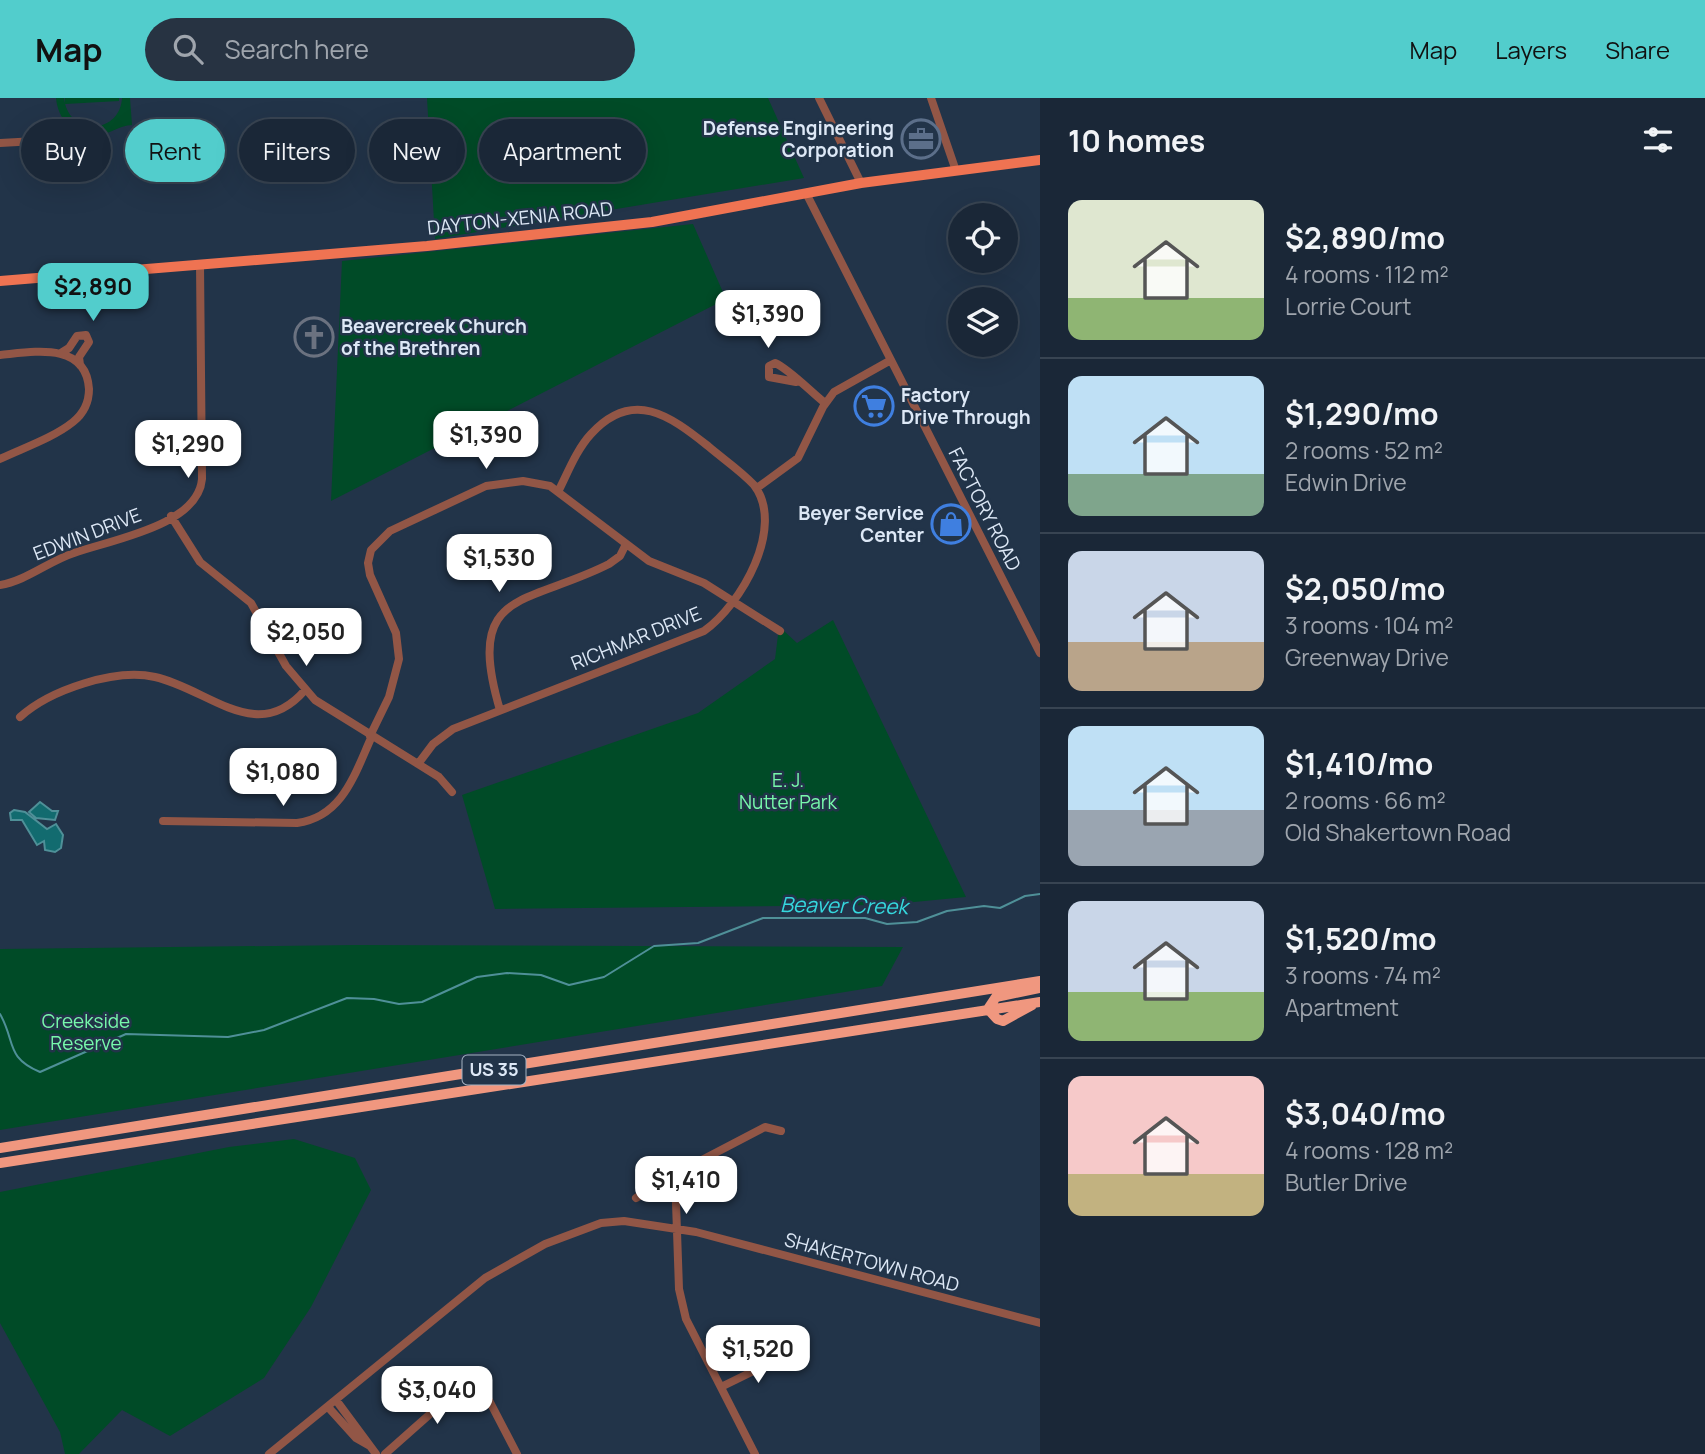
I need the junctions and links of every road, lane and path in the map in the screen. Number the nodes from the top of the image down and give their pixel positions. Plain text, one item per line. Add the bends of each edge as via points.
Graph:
1 (820, 98) edge
2 (931, 98) edge
3 (21, 142) edge
4 (0, 143) edge
5 (1040, 160) edge
6 (955, 168) junction
7 (861, 183) junction
8 (806, 193) junction
9 (200, 264) junction
10 (0, 281) edge
11 (61, 353) junction
12 (0, 355) edge
13 (891, 360) junction
14 (80, 365) junction
15 (796, 382) dead end
16 (825, 403) junction
17 (0, 459) edge
18 (757, 488) junction
19 (559, 490) junction
20 (171, 516) junction
21 (626, 544) junction
22 (0, 585) edge
23 (732, 600) junction
24 (780, 631) dead end
25 (1040, 653) edge
26 (305, 690) junction
27 (500, 710) junction
28 (20, 717) dead end
29 (371, 736) junction
30 (418, 764) junction
31 (452, 792) dead end
32 (163, 821) dead end
33 (1040, 981) edge
34 (1040, 988) edge
35 (1040, 1000) edge
36 (988, 1009) junction
37 (781, 1131) dead end
38 (0, 1148) edge
39 (0, 1163) edge
40 (675, 1174) junction
41 (636, 1198) dead end
42 (677, 1229) junction
43 (1040, 1323) edge
44 (782, 1357) dead end
45 (721, 1387) junction
46 (336, 1400) junction
47 (328, 1407) junction
48 (370, 1446) junction
49 (269, 1454) edge
50 (376, 1454) edge
51 (385, 1454) edge
52 (517, 1454) edge
53 (755, 1454) edge

1 - 7 street
2 - 6 street
3 - 4 street
5 - 6 main road, DAYTON-XENIA ROAD
6 - 7 main road, DAYTON-XENIA ROAD
7 - 8 main road, DAYTON-XENIA ROAD
8 - 9 main road, DAYTON-XENIA ROAD via 652,222
8 - 13 street, FACTORY ROAD
9 - 10 main road, DAYTON-XENIA ROAD
9 - 20 street, EDWIN DRIVE via 202,483 193,503
11 - 12 street
11 - 14 street
11 - 14 street via 77,336 86,335 89,342 79,357
13 - 16 street via 845,384
13 - 25 street, FACTORY ROAD
14 - 17 street via 89,394 80,415 70,425
15 - 16 street
16 - 18 street via 798,458
18 - 19 street via 674,419 644,410 616,416 594,430
18 - 23 street, RICHMAR DRIVE via 765,514 764,540
19 - 21 street
19 - 29 street via 523,481 484,486 376,542 368,567 396,634 399,659
20 - 22 street, EDWIN DRIVE via 124,539 74,552
20 - 26 street via 200,562 251,603
21 - 23 street via 655,565 704,583
21 - 27 street via 609,564 514,602 496,618 489,659
23 - 24 street
23 - 27 street, RICHMAR DRIVE via 700,634
26 - 28 street via 283,710 258,715 232,709 163,679 120,674 64,693
26 - 29 street
27 - 30 street, RICHMAR DRIVE via 446,733
29 - 30 street
29 - 32 street via 345,794 317,819 297,823
30 - 31 street via 445,781
33 - 38 highway, US 35
34 - 36 highway via 996,997
35 - 36 highway, US 35
35 - 36 highway via 1003,1021
36 - 39 highway, US 35
37 - 40 street via 765,1127
40 - 41 street
40 - 42 street
42 - 43 street, SHAKERTOWN ROAD
42 - 45 street via 679,1289 686,1319
42 - 46 street, SHAKERTOWN ROAD via 624,1221 601,1223 525,1254 476,1285
44 - 45 street
45 - 53 street
46 - 47 street, SHAKERTOWN ROAD
46 - 48 street
47 - 48 street via 356,1438
47 - 49 street, SHAKERTOWN ROAD
48 - 50 street
51 - 52 street via 441,1403 479,1381

